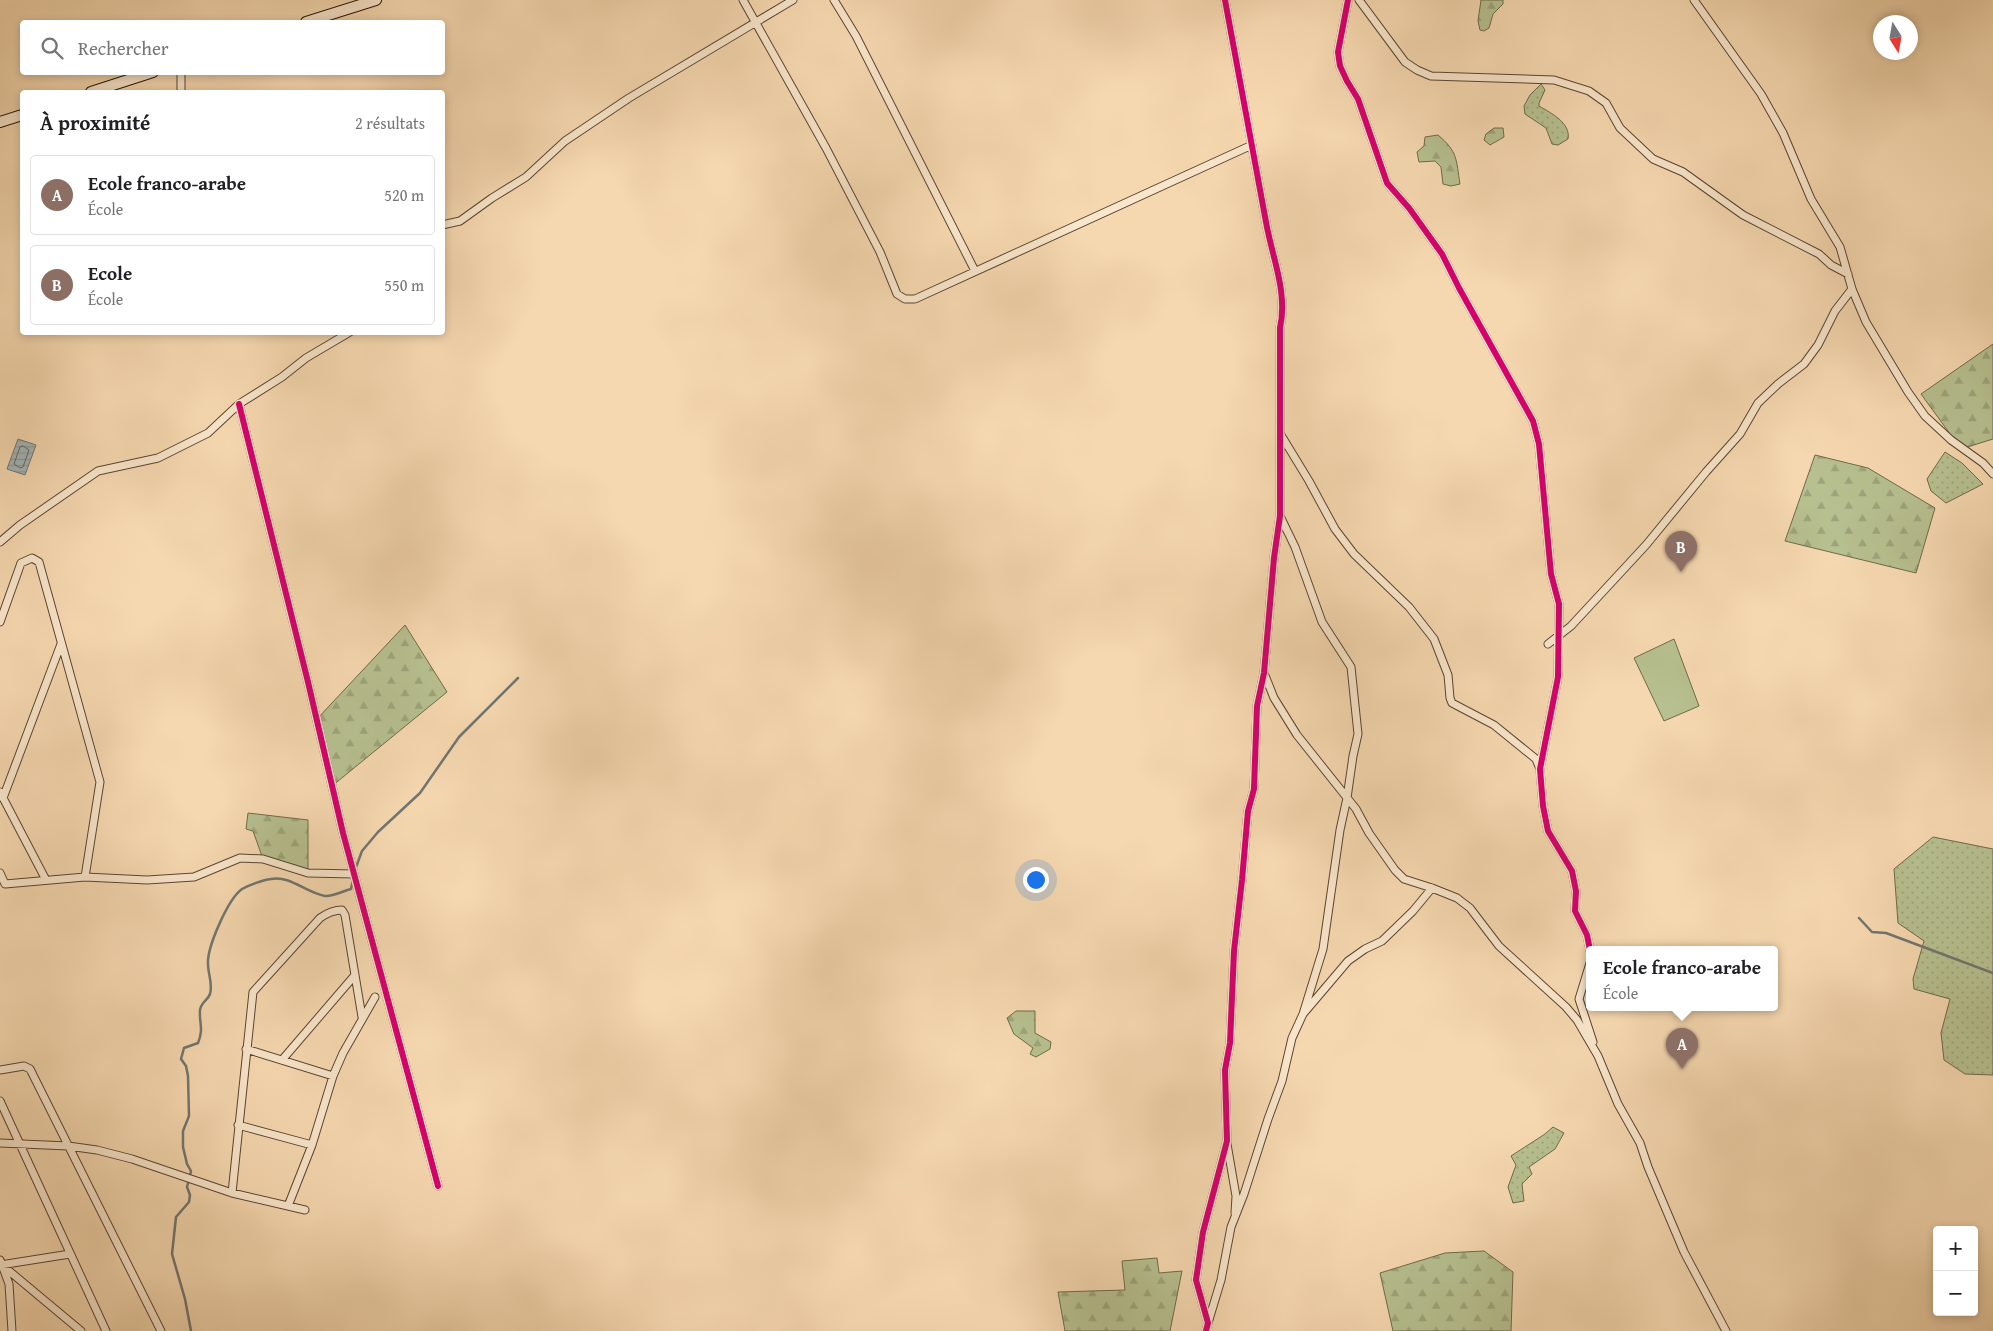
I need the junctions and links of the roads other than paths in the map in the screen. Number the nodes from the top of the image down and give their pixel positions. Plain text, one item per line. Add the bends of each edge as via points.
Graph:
1 (376, 0) edge
2 (743, 0) edge
3 (793, 0) edge
4 (834, 0) edge
5 (1225, 0) edge
6 (1348, 0) edge
7 (1359, 0) edge
8 (1694, 0) edge
9 (312, 20) edge
10 (756, 23) junction
11 (144, 75) edge
12 (181, 75) edge
13 (97, 90) edge
14 (181, 90) edge
15 (20, 116) edge
16 (0, 122) edge
17 (1252, 145) junction
18 (445, 224) edge
19 (975, 271) junction
20 (1848, 274) junction
21 (1852, 289) junction
22 (345, 335) edge
23 (239, 404) junction
24 (1280, 434) junction
25 (1993, 474) edge
26 (1280, 516) junction
27 (0, 542) edge
28 (0, 622) edge
29 (1559, 635) junction
30 (62, 643) junction
31 (1548, 644) dead end
32 (1264, 673) junction
33 (1540, 769) junction
34 (2, 795) edge
35 (1348, 798) junction
36 (0, 874) edge
37 (354, 874) junction
38 (85, 877) junction
39 (46, 880) junction
40 (1432, 888) junction
41 (1589, 946) edge
42 (355, 975) junction
43 (1586, 976) edge
44 (375, 997) dead end
45 (1303, 1014) junction
46 (362, 1017) junction
47 (246, 1049) junction
48 (1598, 1056) junction
49 (282, 1060) junction
50 (0, 1070) edge
51 (334, 1076) junction
52 (0, 1102) edge
53 (238, 1125) junction
54 (1227, 1142) junction
55 (0, 1143) edge
56 (20, 1144) junction
57 (312, 1145) junction
58 (68, 1146) junction
59 (438, 1186) dead end
60 (232, 1193) junction
61 (288, 1206) junction
62 (305, 1210) dead end
63 (1235, 1217) junction
64 (70, 1254) junction
65 (1, 1264) edge
66 (1207, 1327) edge
67 (12, 1331) edge
68 (81, 1331) edge
69 (106, 1331) edge
70 (160, 1331) edge
71 (1726, 1331) edge

1 - 9 main road
2 - 10 street
3 - 10 street
4 - 19 street via 856,36
5 - 17 street
6 - 29 street via 1338,52 1340,66 1358,99 1387,183 1450,266 1533,421 1539,444 1551,574 1559,604
7 - 20 street via 1405,62 1417,70 1431,76 1554,80 1588,91 1606,103 1620,128 1653,159 1683,172 1736,210 1813,251
8 - 20 street via 1761,94 1779,125 1811,199 1840,247
10 - 18 street via 630,98 565,141 526,177 460,221
10 - 19 street via 852,198 897,294 905,299 916,299
11 - 13 main road
12 - 14 street
15 - 16 main road
17 - 19 street
17 - 24 street via 1284,312 1280,328
20 - 21 street
21 - 25 street via 1866,322 1925,416
21 - 29 street via 1804,364 1758,402 1740,434 1646,545 1590,607
22 - 23 street
23 - 27 street via 208,433 158,458 98,471
23 - 37 street
24 - 26 street
24 - 33 street via 1334,529 1354,554 1409,607 1434,639 1448,675 1452,703 1494,725 1536,758
26 - 32 street
26 - 35 street via 1295,547 1322,622 1351,667 1358,734 1352,756
28 - 30 street via 21,563 32,558 39,562
29 - 31 street
29 - 33 street via 1558,677
30 - 34 street
30 - 38 street via 100,782
32 - 35 street via 1274,698 1297,735
32 - 54 street via 1257,706 1254,789 1248,811 1234,951 1230,1043 1225,1070
33 - 41 street via 1548,831 1572,871 1575,910 1588,935
34 - 39 street
35 - 40 street via 1395,870 1404,879
35 - 45 street via 1340,830 1323,950
36 - 39 street via 5,884
37 - 38 street via 308,873 263,860 240,858 194,878
37 - 59 street
38 - 39 street
40 - 45 street via 1382,940 1348,961
40 - 48 street via 1457,898 1470,908 1500,946 1566,1007
42 - 46 street
42 - 47 street via 345,915 342,910 327,913 253,992
42 - 49 street
43 - 48 street via 1579,998
44 - 46 street
45 - 63 street via 1292,1038 1282,1081
46 - 51 street
47 - 49 street
47 - 53 street
48 - 71 street via 1618,1104 1640,1142 1684,1252
49 - 51 street
50 - 58 street via 24,1066 30,1069
51 - 57 street
52 - 56 street
53 - 57 street
53 - 60 street
54 - 63 street via 1236,1196
54 - 66 street via 1203,1232 1196,1280
55 - 56 street
56 - 58 street
56 - 64 street
57 - 61 street
58 - 60 street via 132,1159
58 - 70 street
60 - 61 street
61 - 62 street
63 - 66 street
64 - 65 street
64 - 69 street
65 - 67 street via 9,1284
65 - 68 street

